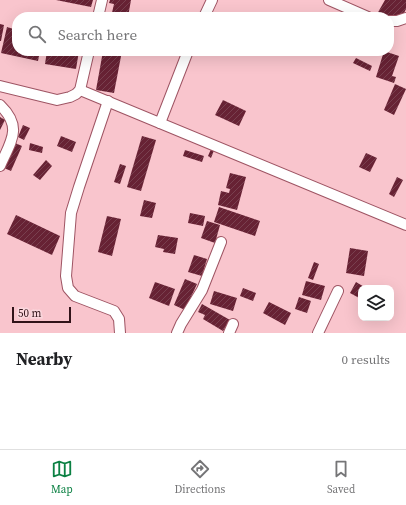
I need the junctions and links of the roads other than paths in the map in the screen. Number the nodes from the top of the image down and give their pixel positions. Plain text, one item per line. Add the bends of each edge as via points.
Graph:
1 (102, 0) edge
2 (212, 0) edge
3 (329, 0) edge
4 (99, 12) edge
5 (206, 12) edge
6 (357, 12) edge
7 (406, 18) edge
8 (394, 21) edge
9 (88, 56) edge
10 (186, 56) edge
11 (0, 86) edge
12 (80, 90) junction
13 (108, 101) junction
14 (0, 105) edge
15 (160, 123) junction
16 (0, 166) edge
17 (406, 225) edge
18 (220, 242) dead end
19 (338, 291) dead end
20 (120, 333) edge
21 (177, 333) edge
22 (318, 333) edge

1 - 4 street
2 - 5 street
3 - 6 street
7 - 8 street
9 - 12 street
10 - 15 street
11 - 12 street via 57,100 70,97
12 - 13 street
13 - 15 street
13 - 20 street via 71,213 66,276 68,288 75,296 114,311 120,319
14 - 16 street via 8,112 13,123 13,136
15 - 17 street
18 - 21 street via 202,290
19 - 22 street

